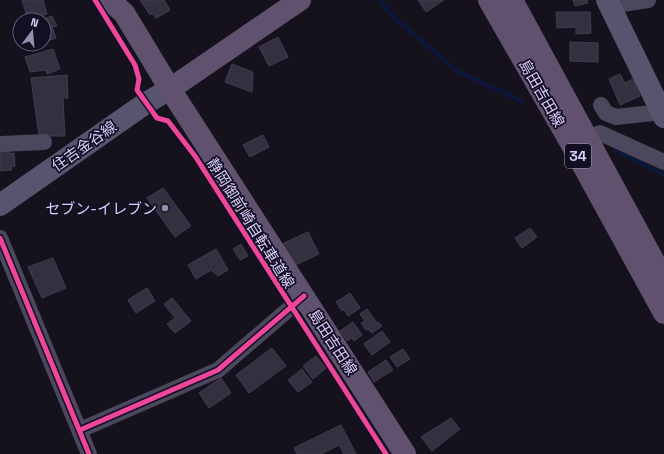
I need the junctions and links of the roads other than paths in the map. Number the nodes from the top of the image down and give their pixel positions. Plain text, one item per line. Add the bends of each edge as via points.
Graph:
1 (109, 0) edge
2 (300, 0) edge
3 (489, 0) edge
4 (512, 0) edge
5 (648, 0) edge
6 (608, 3) edge
7 (170, 89) junction
8 (601, 105) dead end
9 (662, 110) edge
10 (586, 138) junction
11 (44, 142) dead end
12 (0, 144) edge
13 (664, 162) edge
14 (0, 205) edge
15 (0, 238) edge
16 (664, 280) edge
17 (304, 296) junction
18 (664, 313) edge
19 (80, 430) junction
20 (89, 454) edge
21 (405, 454) edge

1 - 7 main road, 島田吉田線 via 124,14
2 - 7 main road
3 - 18 main road, 島田吉田線 / 34
4 - 10 main road, 島田吉田線 / 34
5 - 6 street
6 - 9 main road
7 - 14 main road, 住吉金谷線
7 - 17 main road, 島田吉田線
8 - 9 street via 606,113 616,117
10 - 13 street via 600,133
10 - 16 main road, 島田吉田線 / 34
11 - 12 street
15 - 19 street
17 - 19 street via 218,370
17 - 21 main road, 島田吉田線
19 - 20 street

